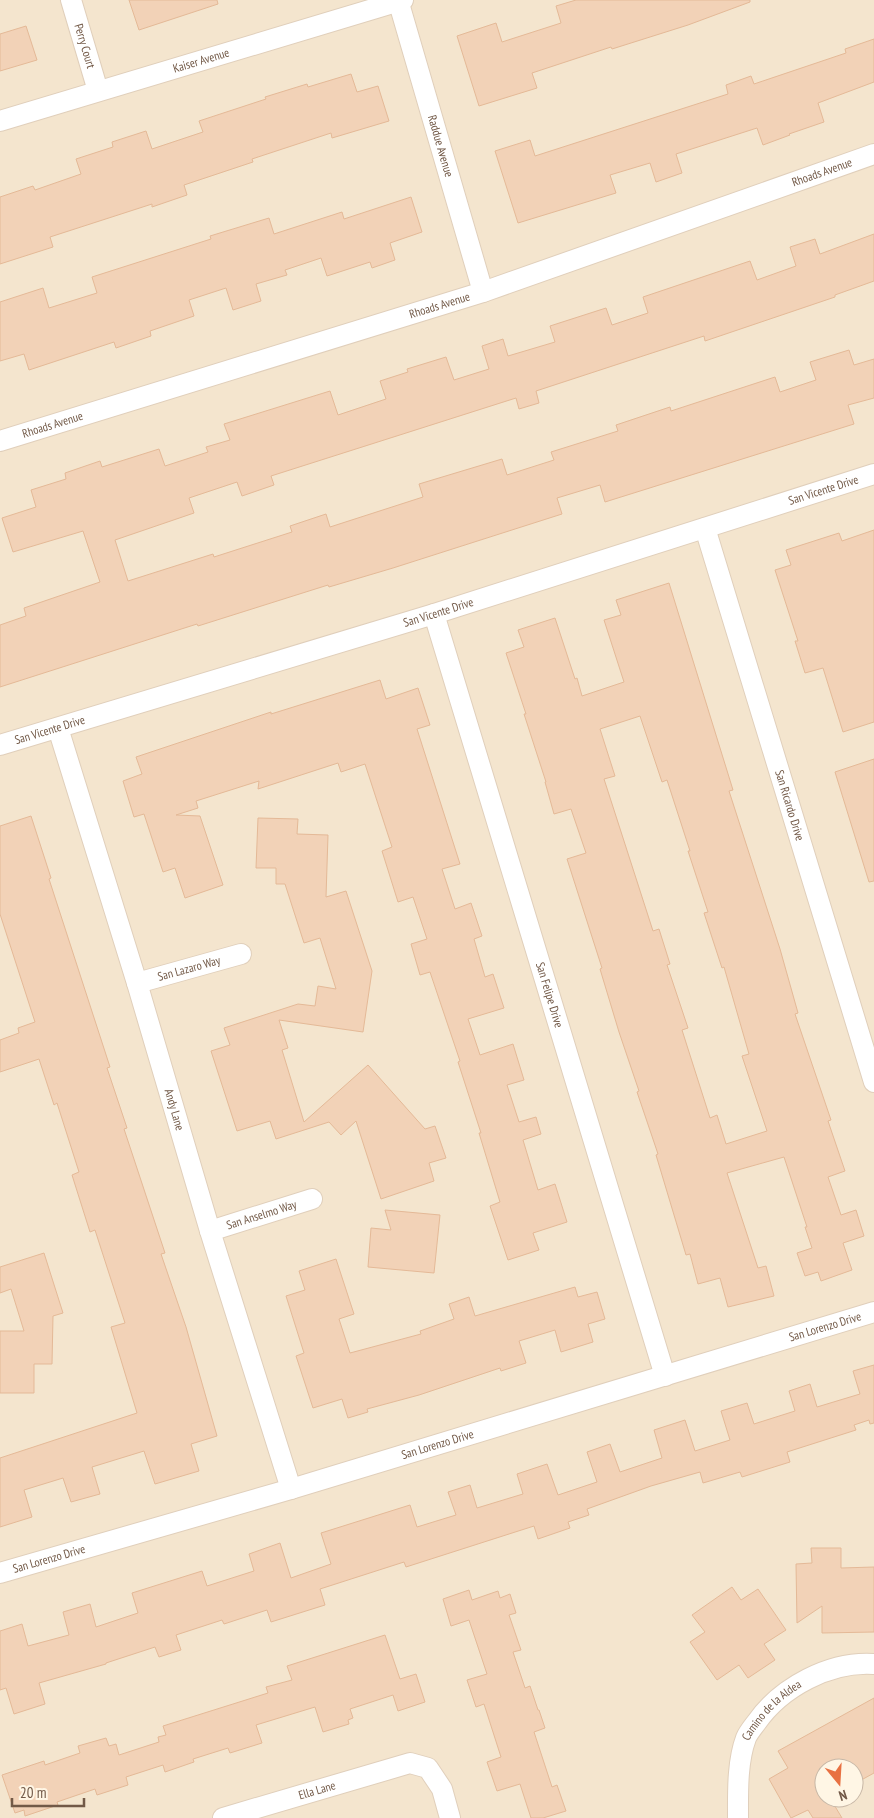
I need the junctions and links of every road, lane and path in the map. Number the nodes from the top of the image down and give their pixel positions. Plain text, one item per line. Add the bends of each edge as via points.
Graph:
1 (70, 0) edge
2 (400, 0) edge
3 (98, 90) junction
4 (0, 121) edge
5 (874, 154) edge
6 (483, 292) junction
7 (0, 441) edge
8 (874, 474) edge
9 (705, 528) junction
10 (434, 614) junction
11 (58, 728) junction
12 (0, 746) edge
13 (241, 954) dead end
14 (137, 983) junction
15 (874, 1082) edge
16 (312, 1199) dead end
17 (210, 1231) junction
18 (874, 1312) edge
19 (665, 1376) junction
20 (291, 1489) junction
21 (0, 1573) edge
22 (874, 1664) edge
23 (223, 1818) edge
24 (450, 1818) edge
25 (738, 1818) edge

1 - 3 street, Perry Court
2 - 3 street, Kaiser Avenue
2 - 6 street, Raddue Avenue
3 - 4 street, Kaiser Avenue
5 - 6 street, Rhoads Avenue
6 - 7 street, Rhoads Avenue
8 - 9 street, San Vicente Drive
9 - 10 street, San Vicente Drive
9 - 15 street, San Ricardo Drive
10 - 11 street, San Vicente Drive
10 - 19 street, San Felipe Drive
11 - 12 street, San Vicente Drive
11 - 14 street, Andy Lane
13 - 14 street, San Lazaro Way
14 - 17 street, Andy Lane
16 - 17 street, San Anselmo Way
17 - 20 street, Andy Lane
18 - 19 street, San Lorenzo Drive
19 - 20 street, San Lorenzo Drive
20 - 21 street, San Lorenzo Drive
22 - 25 street, Camino de la Aldea via 835,1668 796,1684 764,1710 746,1738 738,1780
23 - 24 street, Ella Lane via 410,1763 428,1768 442,1789

